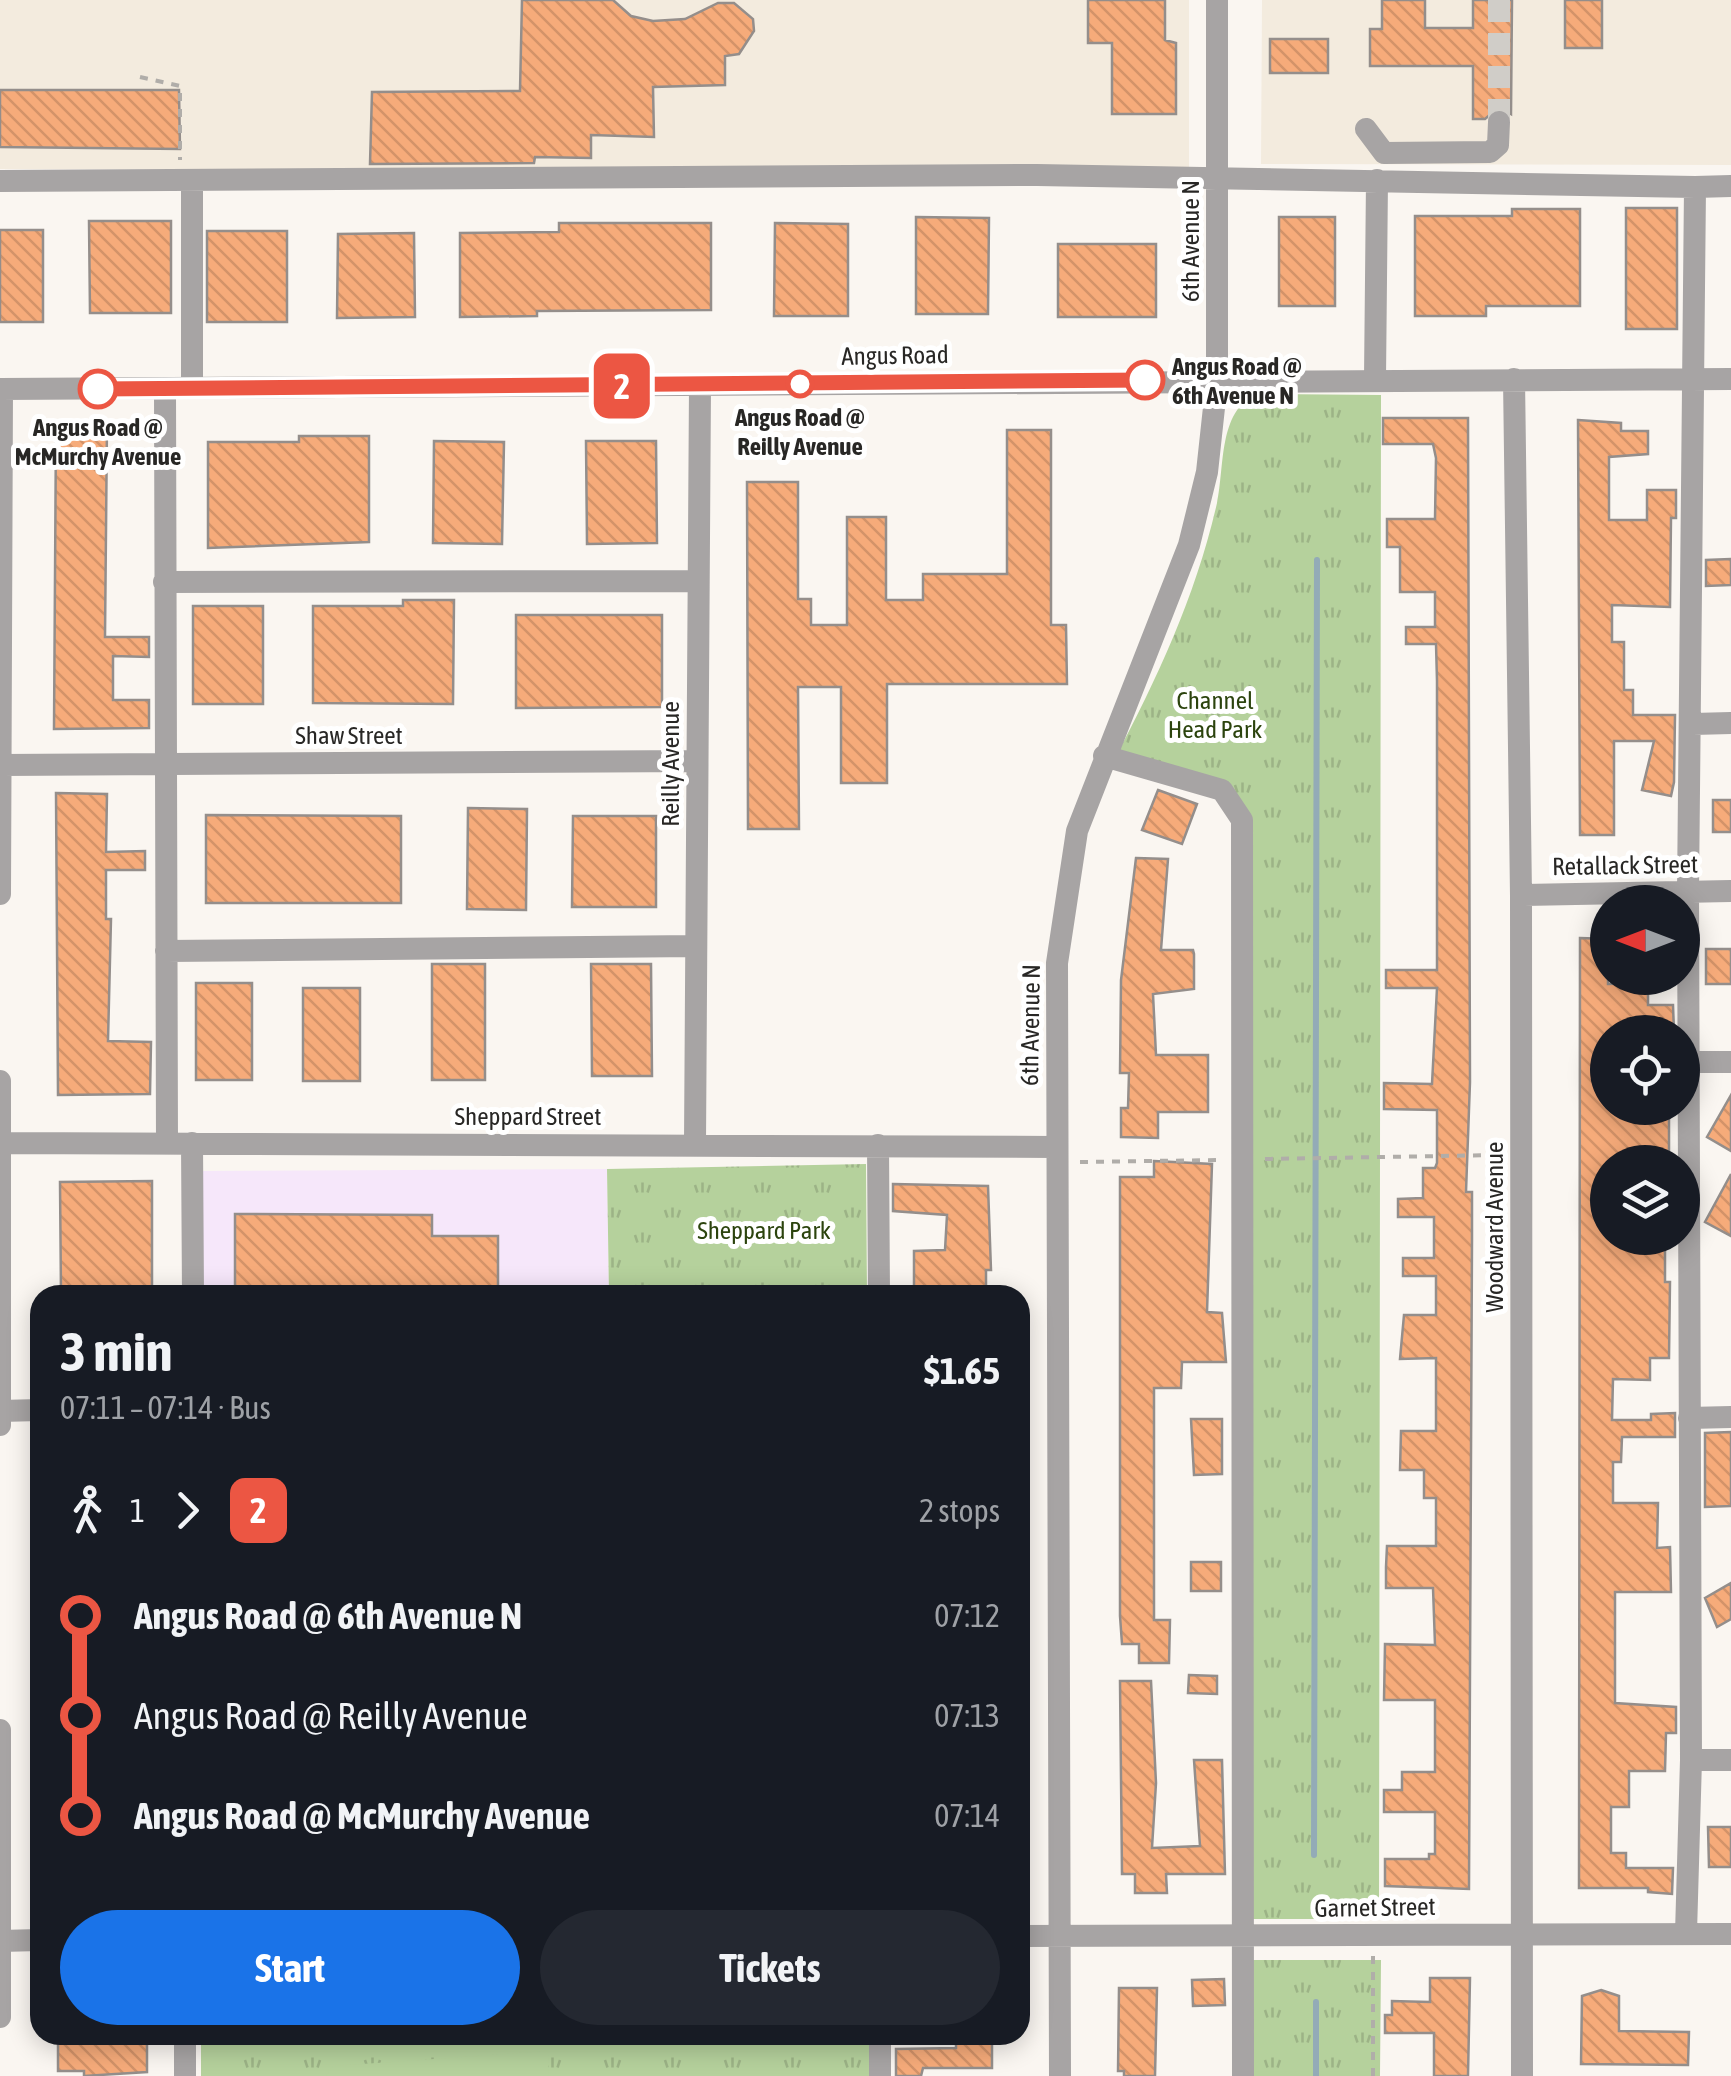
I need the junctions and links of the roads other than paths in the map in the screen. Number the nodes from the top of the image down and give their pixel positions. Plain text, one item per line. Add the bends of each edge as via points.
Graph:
1 (1216, 0) edge
2 (1499, 122) tunnel mouth
3 (1366, 130) dead end
4 (1218, 177) junction
5 (186, 180) junction
6 (1377, 180) junction
7 (0, 181) edge
8 (1731, 186) edge
9 (1694, 187) junction
10 (1693, 378) junction
11 (1731, 378) edge
12 (1375, 379) junction
13 (1514, 379) junction
14 (1217, 380) junction
15 (700, 386) junction
16 (164, 388) junction
17 (192, 388) junction
18 (1, 389) edge
19 (698, 580) junction
20 (164, 582) junction
21 (1731, 723) edge
22 (1693, 724) junction
23 (1104, 756) junction
24 (697, 761) junction
25 (164, 764) junction
26 (1, 765) edge
27 (1688, 885) edge
28 (1700, 891) edge
29 (1731, 891) edge
30 (1590, 893) edge
31 (0, 894) edge
32 (1521, 895) junction
33 (696, 946) junction
34 (166, 951) junction
35 (1700, 1062) edge
36 (1731, 1062) edge
37 (0, 1081) edge
38 (1688, 1125) edge
39 (0, 1143) edge
40 (167, 1143) junction
41 (192, 1143) junction
42 (695, 1143) junction
43 (878, 1146) junction
44 (1055, 1155) junction
45 (193, 1285) edge
46 (879, 1285) edge
47 (30, 1410) edge
48 (0, 1411) edge
49 (1731, 1417) edge
50 (1689, 1418) junction
51 (0, 1425) edge
52 (0, 1730) edge
53 (1691, 1760) junction
54 (1731, 1760) edge
55 (1521, 1933) junction
56 (1686, 1933) junction
57 (1731, 1934) edge
58 (1030, 1936) edge
59 (1059, 1936) junction
60 (1244, 1936) junction
61 (0, 1940) edge
62 (30, 1940) edge
63 (0, 2017) edge
64 (186, 2045) edge
65 (880, 2045) edge
66 (185, 2076) edge
67 (880, 2076) edge
68 (1060, 2076) edge
69 (1243, 2076) edge
70 (1522, 2076) edge

1 - 4 street, 6th Avenue N
2 - 3 street via 1498,145 1490,152 1384,153
4 - 5 street
4 - 6 street
4 - 14 street, 6th Avenue N
5 - 7 street
5 - 17 street
6 - 9 street
6 - 12 street
8 - 9 street
9 - 10 street
10 - 11 street, Angus Road
10 - 13 street, Angus Road
10 - 22 street
12 - 13 street, Angus Road
12 - 14 street, Angus Road
13 - 32 street, Woodward Avenue
14 - 15 street, Angus Road
14 - 23 street, 6th Avenue N via 1207,472 1189,545
15 - 17 street, Angus Road
15 - 19 street, Reilly Avenue
16 - 17 street, Angus Road
16 - 18 street, Angus Road
16 - 20 street
18 - 26 street
19 - 20 street
19 - 24 street, Reilly Avenue
20 - 25 street
21 - 22 street
22 - 27 street
23 - 44 street, 6th Avenue N via 1077,831 1057,963
23 - 60 street via 1222,790 1242,820
24 - 25 street, Shaw Street
24 - 33 street, Reilly Avenue
25 - 26 street, Shaw Street
25 - 34 street
26 - 31 street
28 - 29 street, Retallack Street
30 - 32 street, Retallack Street
32 - 55 street, Woodward Avenue
33 - 34 street
33 - 42 street, Reilly Avenue
34 - 40 street
35 - 36 street
37 - 39 street
38 - 50 street
39 - 40 street, Sheppard Street
39 - 48 street
40 - 41 street, Sheppard Street
41 - 42 street, Sheppard Street
41 - 45 street
42 - 43 street, Sheppard Street
43 - 44 street, Sheppard Street
43 - 46 street
44 - 59 street, 6th Avenue N
47 - 48 street
48 - 51 street
49 - 50 street
50 - 53 street
52 - 61 street
53 - 54 street
53 - 56 street
55 - 56 street, Garnet Street
55 - 60 street, Garnet Street
55 - 70 street, Woodward Avenue
56 - 57 street, Garnet Street
58 - 59 street, Garnet Street
59 - 60 street, Garnet Street
59 - 68 street, 6th Avenue N
60 - 69 street
61 - 62 street
61 - 63 street
64 - 66 street
65 - 67 street

